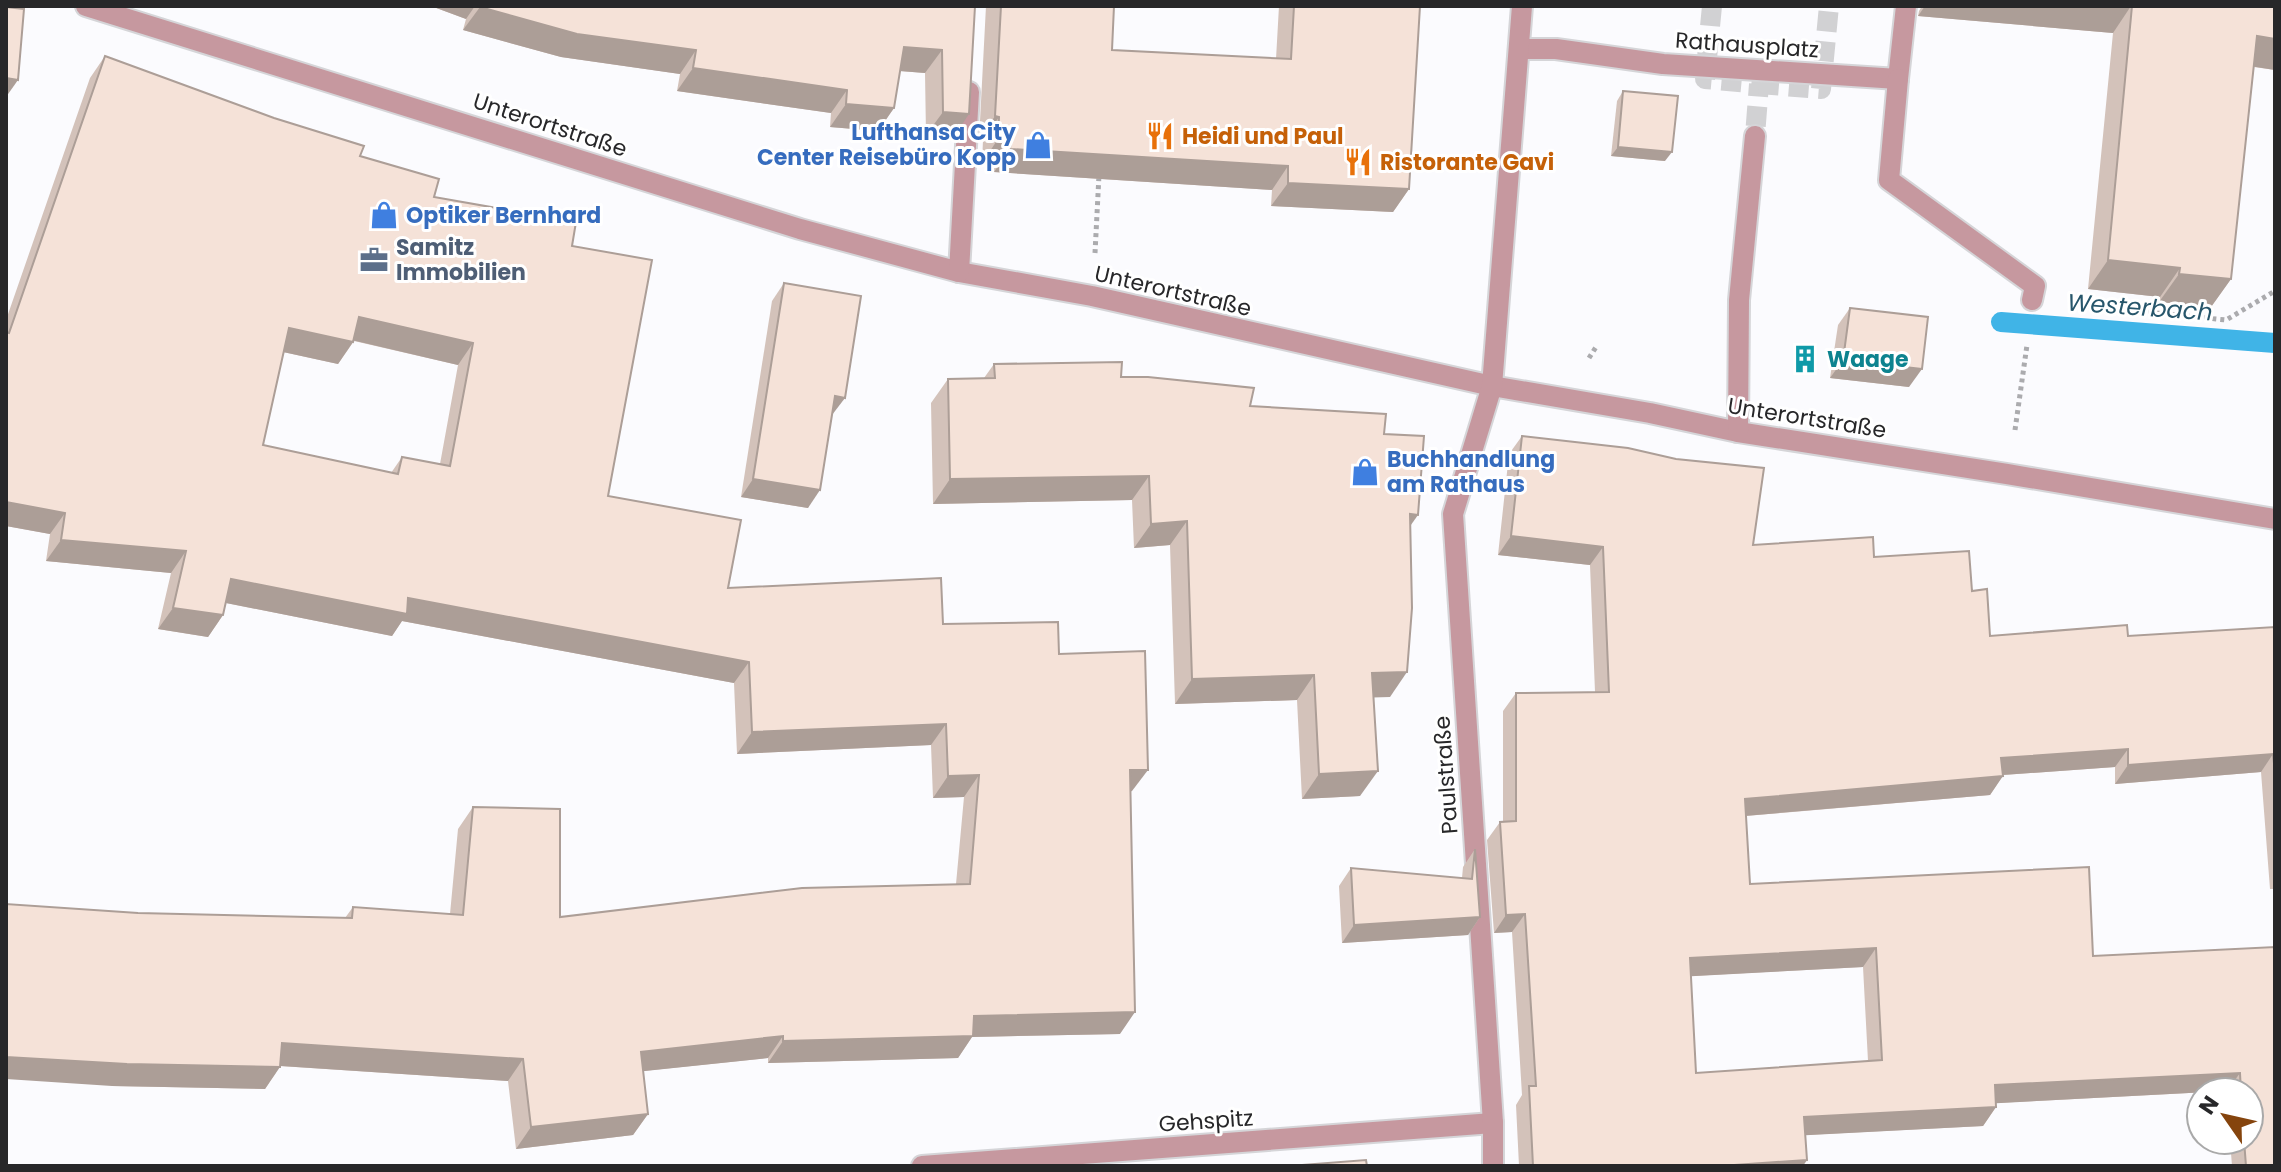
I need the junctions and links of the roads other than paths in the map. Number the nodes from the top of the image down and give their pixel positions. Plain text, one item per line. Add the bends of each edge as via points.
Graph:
1 (86, 6) edge
2 (1522, 6) edge
3 (1906, 6) edge
4 (1519, 49) junction
5 (970, 68) edge
6 (1898, 79) junction
7 (1755, 136) tunnel mouth
8 (959, 272) junction
9 (2032, 300) road end
10 (1492, 386) junction
11 (1738, 432) junction
12 (2275, 519) edge
13 (1493, 1123) junction
14 (922, 1166) edge
15 (1493, 1166) edge

1 - 8 street, Unterortstraße via 800,229
2 - 4 street, Paulstraße
3 - 6 street
4 - 6 street, Rathausplatz
4 - 10 street, Paulstraße
5 - 8 street
6 - 9 street via 1889,180 2035,286
7 - 11 street via 1739,300
8 - 10 street, Unterortstraße via 1092,296
10 - 11 street, Unterortstraße
10 - 13 street, Paulstraße via 1453,514
11 - 12 street, Unterortstraße
13 - 14 street, Gehspitz
13 - 15 street, Paulstraße

